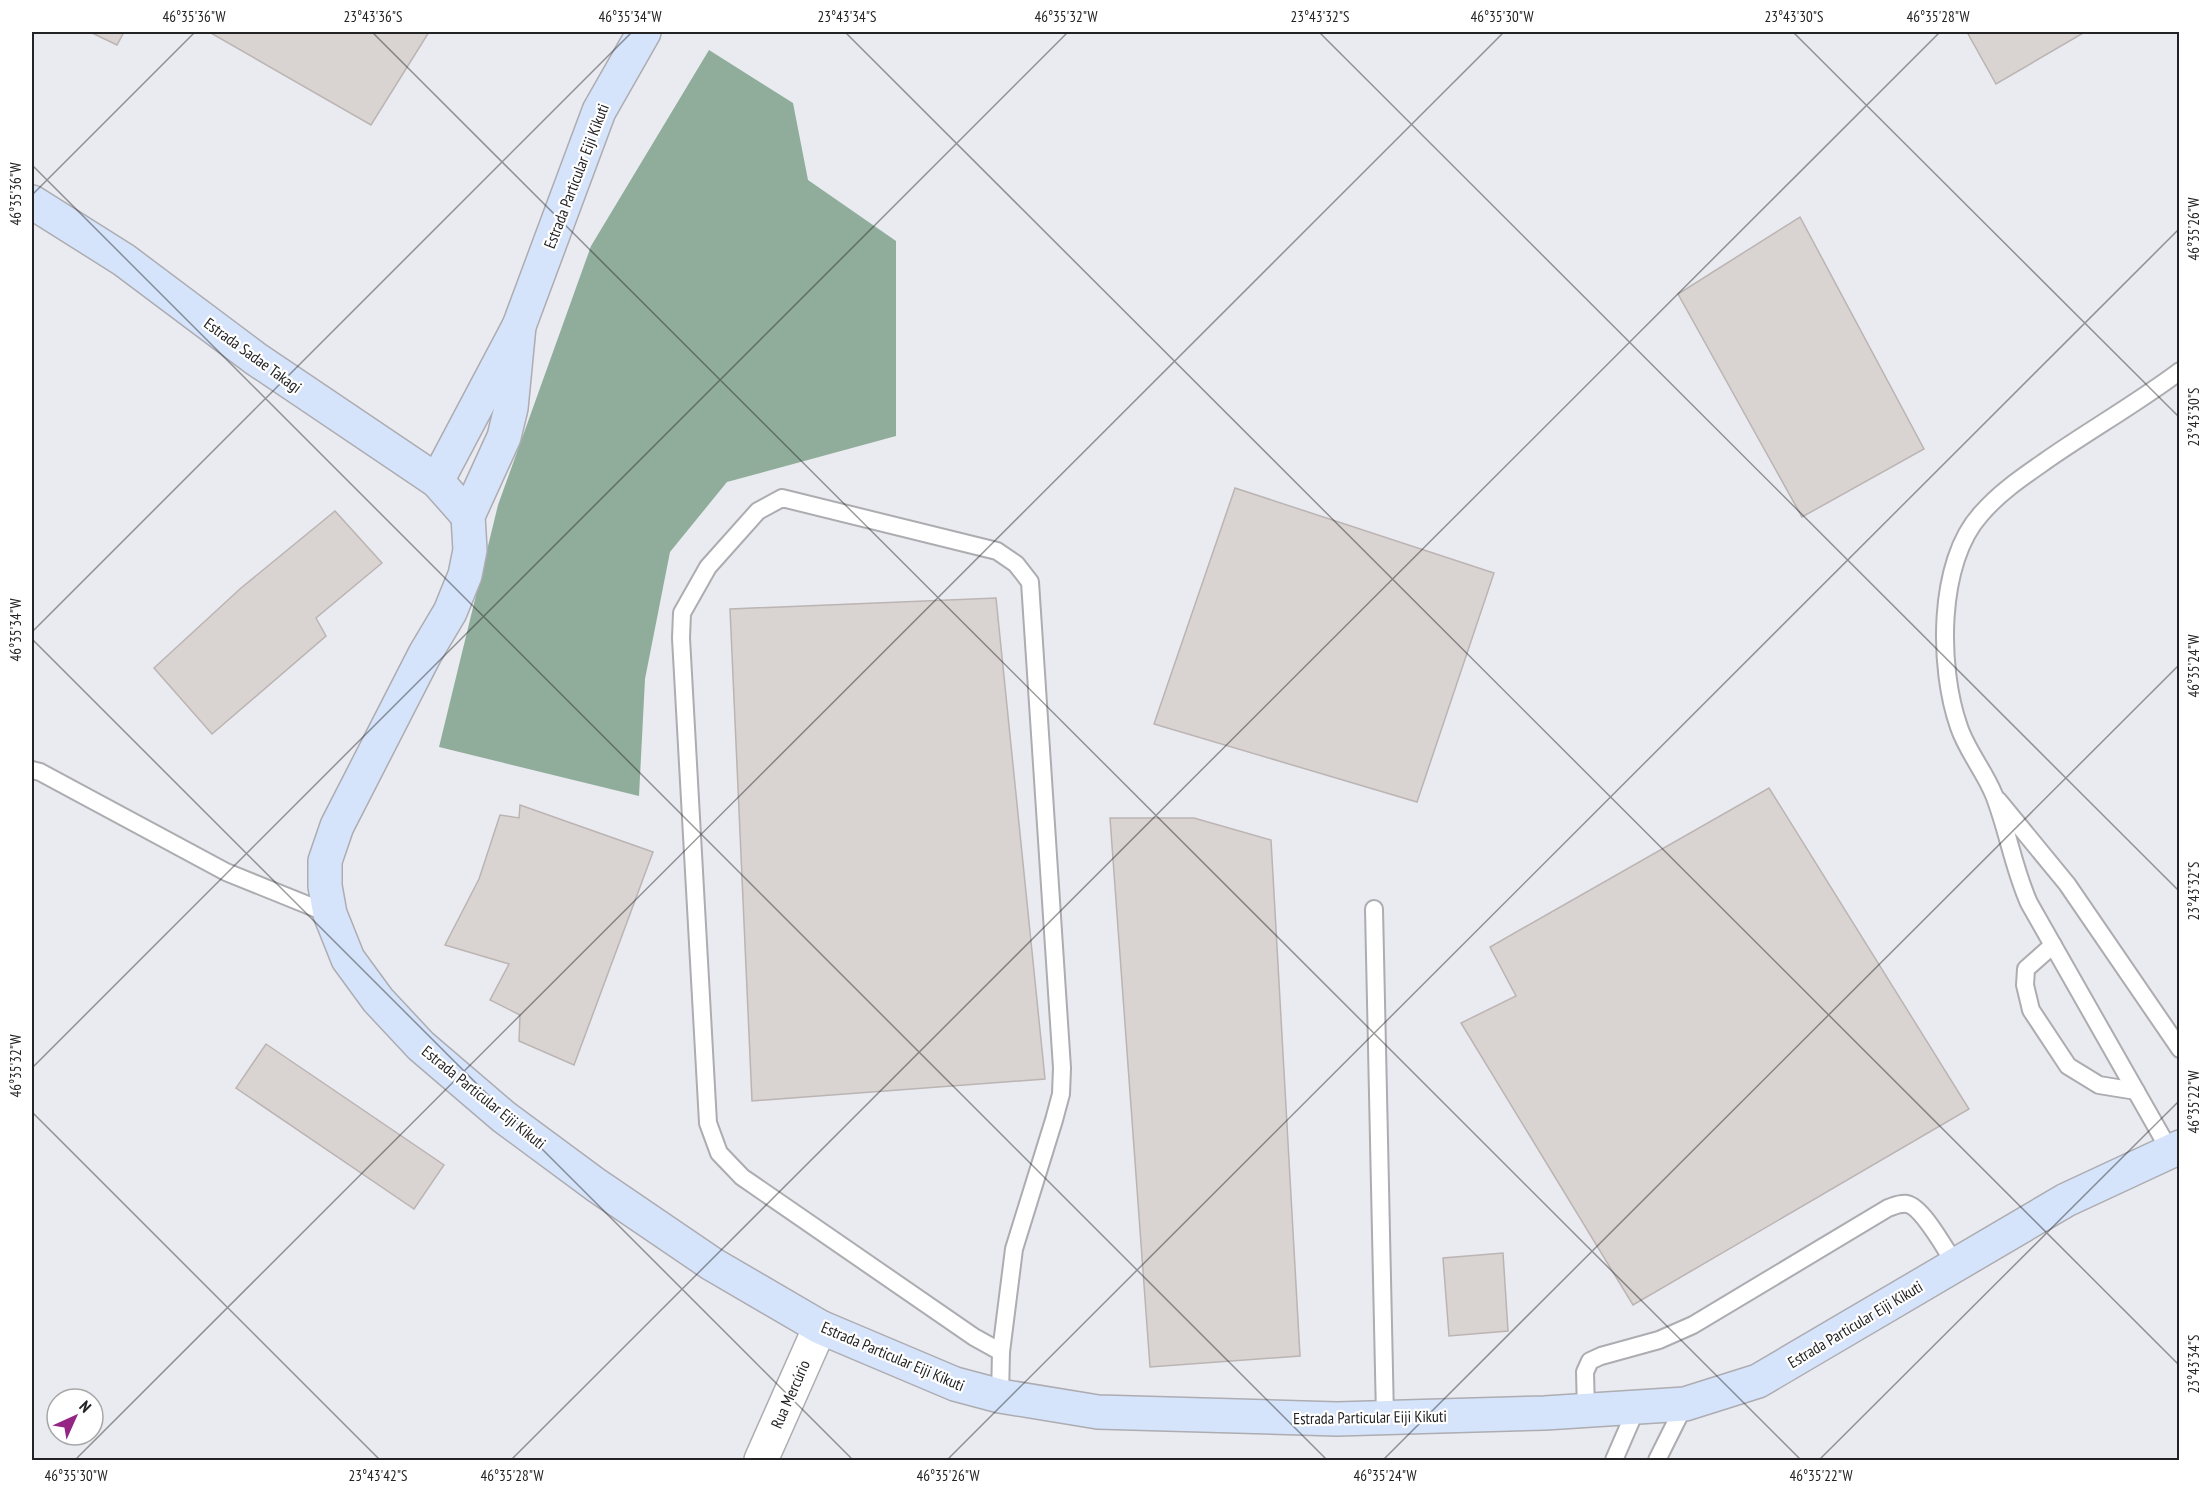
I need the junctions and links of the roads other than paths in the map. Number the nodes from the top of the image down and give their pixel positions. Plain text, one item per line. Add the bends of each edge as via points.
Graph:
1 (644, 32) edge
2 (32, 202) edge
3 (519, 326) junction
4 (2180, 371) edge
5 (437, 481) junction
6 (468, 516) junction
7 (32, 770) edge
8 (1994, 795) junction
9 (1374, 909) dead end
10 (330, 914) junction
11 (2053, 945) junction
12 (2180, 1050) edge
13 (2136, 1091) junction
14 (2175, 1149) edge
15 (1956, 1265) junction
16 (820, 1327) junction
17 (1001, 1352) junction
18 (1000, 1396) junction
19 (1685, 1404) junction
20 (1637, 1407) junction
21 (1586, 1410) junction
22 (1384, 1417) junction
23 (761, 1461) edge
24 (1614, 1461) edge
25 (1657, 1461) edge

1 - 3 street, Estrada Particular Eiji Kikuti via 599,111
2 - 5 street, Estrada Sadae Takagi via 124,260 256,359
3 - 5 street, Estrada Particular Eiji Kikuti
3 - 6 street, Estrada Particular Eiji Kikuti via 511,408 504,437
4 - 8 lane via 2007,488 1980,514 1967,534 1957,557 1946,609 1944,654 1948,689 1959,728
5 - 6 street, Estrada Sadae Takagi
6 - 10 street, Estrada Particular Eiji Kikuti via 470,550 450,612 337,826 325,861
7 - 10 lane via 226,872
8 - 11 lane via 2018,878
8 - 12 lane via 2067,884
9 - 22 lane
10 - 16 street, Estrada Particular Eiji Kikuti via 348,959 378,1000 421,1046 496,1110 596,1185 712,1264
11 - 13 lane
11 - 13 lane via 2026,969 2031,1010 2068,1066 2099,1085
13 - 14 lane
14 - 15 street, Estrada Particular Eiji Kikuti via 2066,1200
15 - 19 street, Estrada Particular Eiji Kikuti via 1758,1382
15 - 21 lane via 1919,1211 1909,1204 1888,1208 1693,1325 1590,1361 1586,1372
16 - 18 street, Estrada Particular Eiji Kikuti via 955,1384
16 - 23 street, Rua Mercúrio
17 - 17 lane via 1014,1249 1061,1094 1062,1068 1030,582 1016,564 997,551 782,498 758,511 708,567 682,614 708,1123 719,1153 742,1177
17 - 18 lane
18 - 22 street, Estrada Particular Eiji Kikuti via 1098,1412
19 - 20 street, Estrada Particular Eiji Kikuti
19 - 25 lane
20 - 21 street, Estrada Particular Eiji Kikuti
20 - 24 lane
21 - 22 street, Estrada Particular Eiji Kikuti

